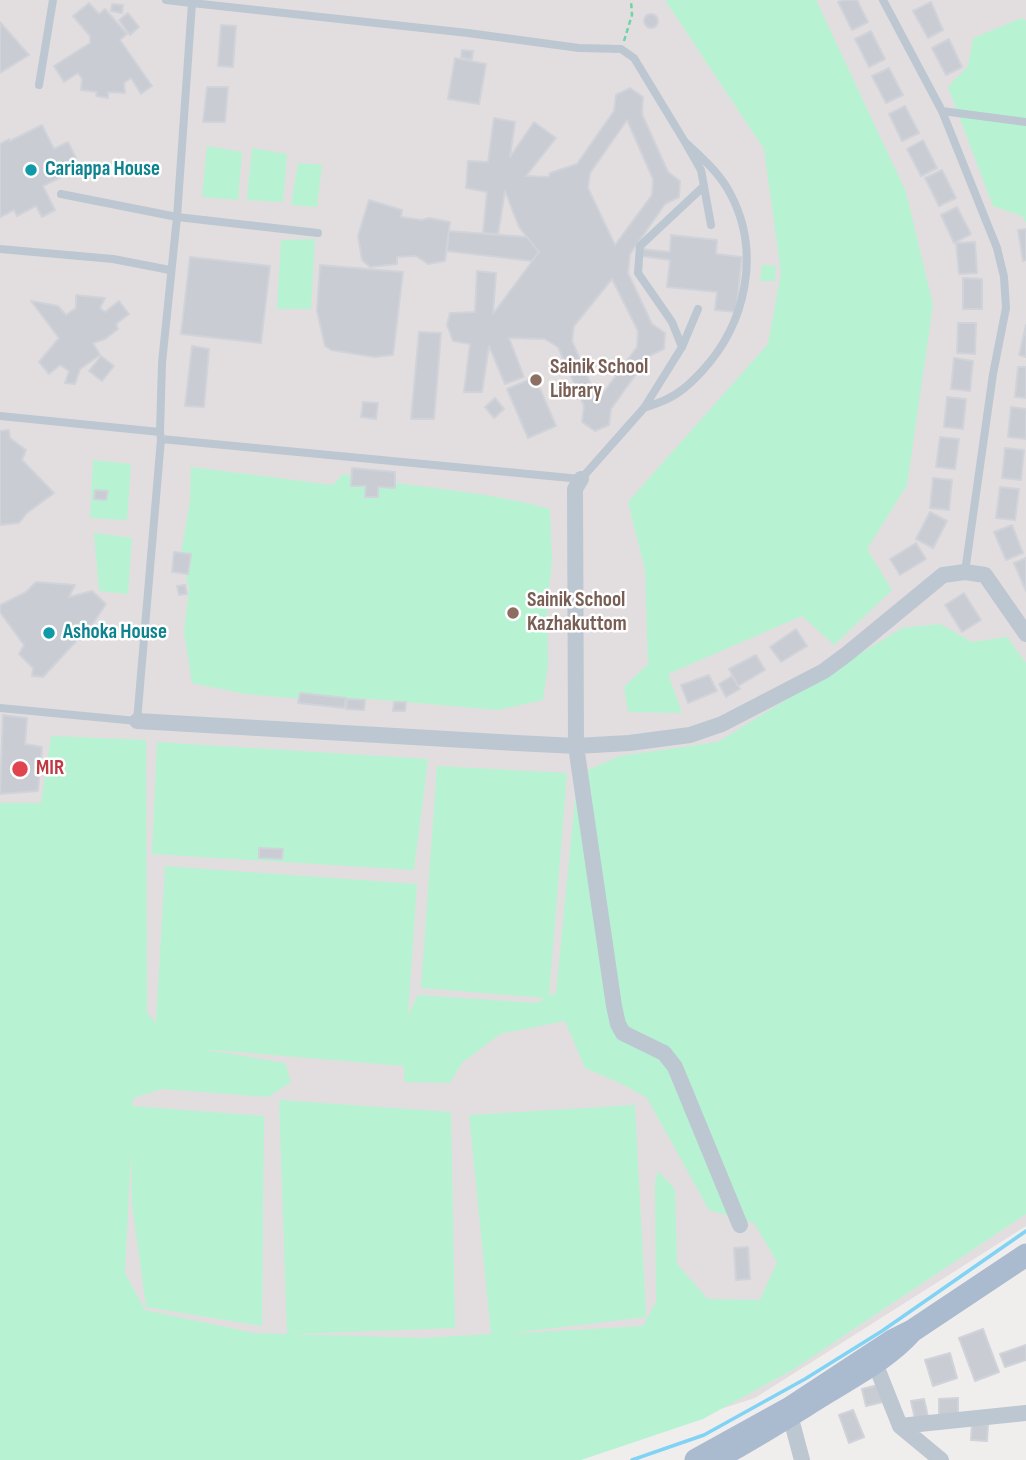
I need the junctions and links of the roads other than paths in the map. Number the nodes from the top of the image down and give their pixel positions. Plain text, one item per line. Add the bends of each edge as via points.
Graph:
1 (53, 0) edge
2 (166, 0) edge
3 (883, 0) edge
4 (194, 1) edge
5 (39, 85) dead end
6 (942, 111) junction
7 (1026, 122) edge
8 (685, 142) junction
9 (704, 186) junction
10 (61, 194) dead end
11 (177, 217) junction
12 (711, 225) dead end
13 (318, 233) dead end
14 (0, 249) edge
15 (170, 270) junction
16 (698, 309) dead end
17 (682, 347) junction
18 (644, 408) junction
19 (0, 416) edge
20 (161, 436) junction
21 (581, 479) junction
22 (965, 572) junction
23 (1026, 634) edge
24 (0, 708) edge
25 (137, 721) junction
26 (576, 746) junction
27 (740, 1225) dead end
28 (1026, 1255) edge
29 (912, 1331) junction
30 (875, 1363) junction
31 (1026, 1413) edge
32 (790, 1415) junction
33 (900, 1426) junction
34 (696, 1460) edge
35 (713, 1460) edge
36 (802, 1460) edge
37 (941, 1460) edge

1 - 5 lane
2 - 4 lane
3 - 6 lane
4 - 8 lane via 579,48 621,49 634,58
4 - 11 lane
6 - 7 lane
6 - 22 lane via 997,248 1006,308
8 - 9 lane via 701,170
8 - 18 lane via 719,175 732,196 747,249 746,277 740,310 712,360 671,398
9 - 12 lane
9 - 17 lane via 640,246 638,273 672,322
10 - 11 lane
11 - 13 lane
11 - 15 lane
14 - 15 lane via 113,259
15 - 20 lane
16 - 17 lane
17 - 18 lane
18 - 21 lane
19 - 20 lane
20 - 21 lane
20 - 25 lane
21 - 26 street via 575,489
22 - 23 street via 985,575
22 - 26 street via 943,575 824,671 722,724 690,735
24 - 25 lane
25 - 26 street
26 - 27 street via 618,1024 623,1033 664,1053 675,1067
28 - 29 main road
29 - 30 main road
29 - 34 main road via 790,1408
30 - 32 main road
30 - 33 street
31 - 33 street
32 - 35 main road
32 - 36 street
33 - 37 street

